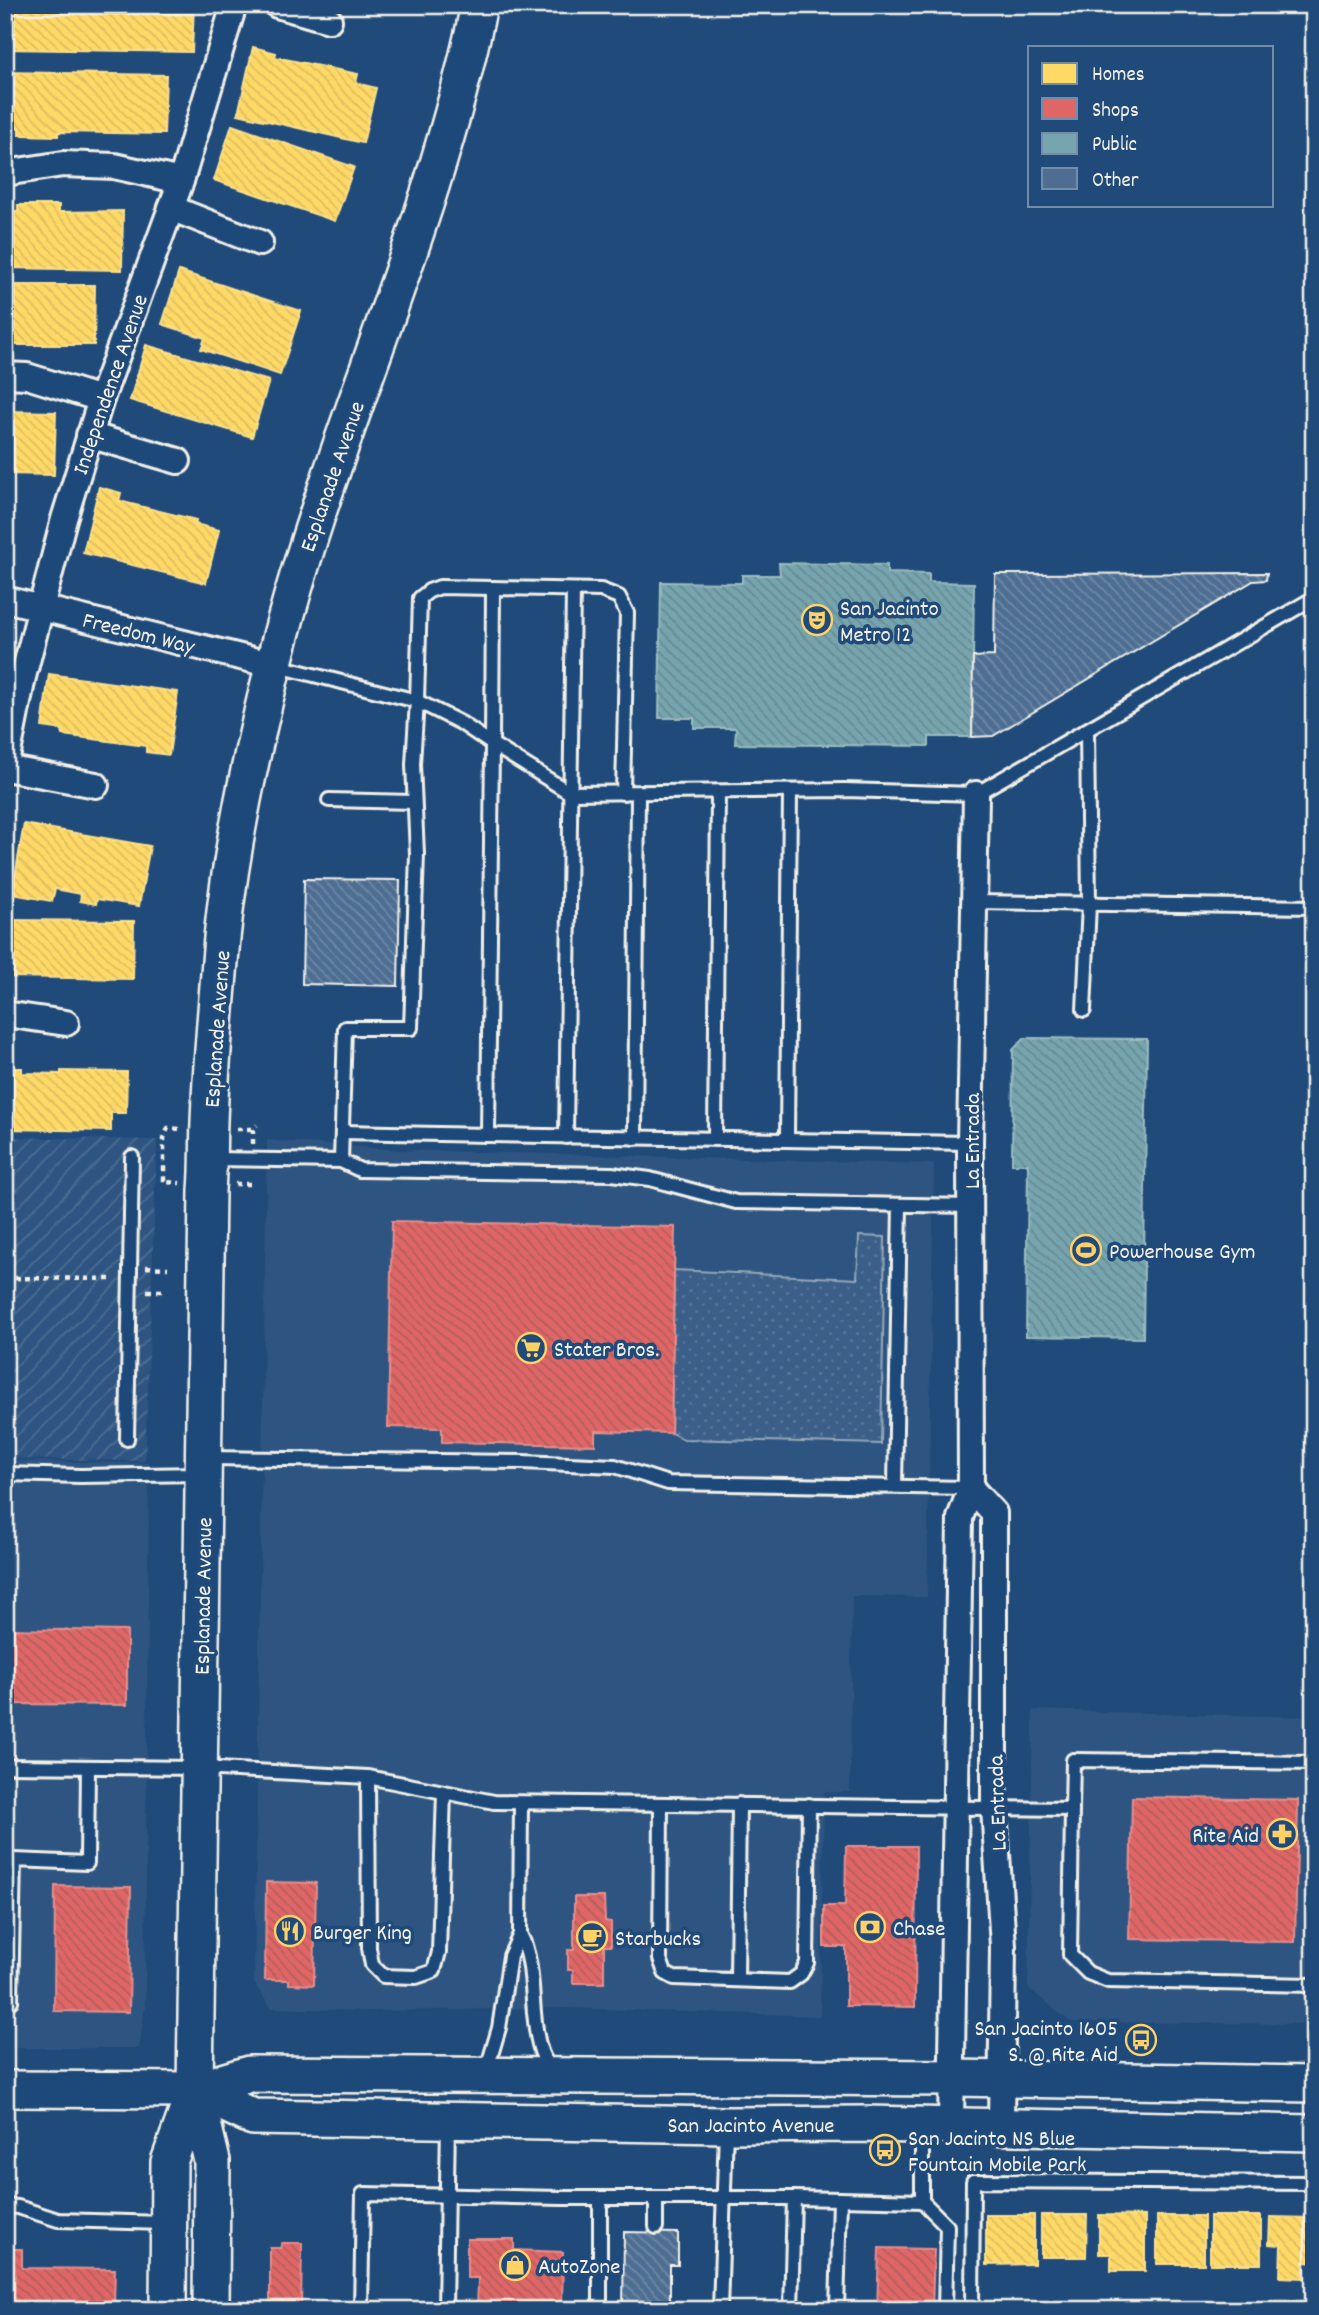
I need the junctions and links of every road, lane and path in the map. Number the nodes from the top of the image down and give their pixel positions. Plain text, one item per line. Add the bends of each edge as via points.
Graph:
1 (234, 5) edge
2 (277, 5) edge
3 (480, 5) edge
4 (328, 20) dead end
5 (5, 173) edge
6 (181, 181) junction
7 (171, 208) junction
8 (260, 243) dead end
9 (5, 375) edge
10 (101, 399) junction
11 (89, 435) junction
12 (178, 461) dead end
13 (494, 588) junction
14 (573, 590) junction
15 (1314, 598) edge
16 (5, 599) edge
17 (41, 607) junction
18 (273, 665) junction
19 (418, 701) junction
20 (1087, 730) junction
21 (492, 744) junction
22 (5, 768) edge
23 (96, 785) dead end
24 (790, 791) junction
25 (718, 792) junction
26 (570, 793) junction
27 (623, 793) junction
28 (638, 793) junction
29 (976, 794) junction
30 (329, 800) dead end
31 (414, 802) junction
32 (974, 902) junction
33 (1089, 904) junction
34 (1314, 907) edge
35 (1084, 1010) dead end
36 (5, 1014) edge
37 (66, 1023) dead end
38 (168, 1128) dead end
39 (342, 1132) junction
40 (488, 1135) junction
41 (566, 1137) junction
42 (635, 1138) junction
43 (715, 1139) junction
44 (787, 1140) junction
45 (970, 1143) junction
46 (132, 1157) dead end
47 (208, 1159) junction
48 (341, 1161) junction
49 (164, 1182) dead end
50 (900, 1205) junction
51 (970, 1206) junction
52 (5, 1278) edge
53 (123, 1279) dead end
54 (127, 1439) dead end
55 (203, 1466) junction
56 (5, 1474) edge
57 (895, 1486) junction
58 (971, 1488) junction
59 (1314, 1763) edge
60 (5, 1766) edge
61 (88, 1767) junction
62 (200, 1768) junction
63 (369, 1777) junction
64 (444, 1792) junction
65 (521, 1803) junction
66 (661, 1804) junction
67 (740, 1804) junction
68 (809, 1805) junction
69 (956, 1808) junction
70 (994, 1808) junction
71 (1072, 1809) junction
72 (520, 1934) junction
73 (737, 1980) junction
74 (1314, 1985) edge
75 (5, 2000) edge
76 (485, 2076) junction
77 (554, 2076) junction
78 (952, 2077) junction
79 (1002, 2079) junction
80 (1314, 2084) edge
81 (5, 2089) edge
82 (195, 2090) junction
83 (448, 2121) junction
84 (726, 2125) junction
85 (936, 2126) junction
86 (1001, 2127) junction
87 (1314, 2133) edge
88 (1314, 2183) edge
89 (447, 2196) junction
90 (600, 2197) junction
91 (656, 2198) junction
92 (722, 2198) junction
93 (794, 2198) junction
94 (840, 2199) junction
95 (922, 2201) junction
96 (5, 2206) edge
97 (169, 2223) junction
98 (656, 2227) dead end
99 (168, 2310) edge
100 (211, 2310) edge
101 (361, 2310) edge
102 (445, 2310) edge
103 (600, 2310) edge
104 (720, 2310) edge
105 (791, 2310) edge
106 (837, 2310) edge
107 (945, 2310) edge
108 (972, 2310) edge

1 - 6 street, Independence Avenue
2 - 4 street
3 - 18 main road, Esplanade Avenue via 415,237 310,536
5 - 6 street via 63,164 114,166
6 - 7 street, Independence Avenue
7 - 8 street
7 - 10 street, Independence Avenue
9 - 10 street via 27,376
10 - 11 street, Independence Avenue
11 - 12 street
11 - 17 street, Independence Avenue
13 - 14 lane
13 - 19 lane via 440,587 420,598
13 - 21 lane
14 - 26 lane
14 - 27 lane via 601,590 619,597 627,613
15 - 20 lane
16 - 17 street, Freedom Way
17 - 18 street, Freedom Way
17 - 22 street, Independence Avenue
18 - 19 lane
18 - 47 main road, Esplanade Avenue via 242,805 223,935
19 - 21 lane
19 - 31 lane
20 - 29 lane
20 - 33 lane
21 - 26 lane
21 - 40 lane
22 - 23 street
24 - 25 lane
24 - 29 lane
24 - 44 lane
25 - 28 lane
25 - 43 lane
26 - 27 lane
26 - 41 lane
27 - 28 lane
28 - 42 lane
29 - 32 street, La Entrada
30 - 31 lane
31 - 39 lane via 417,854 411,1028 345,1028
32 - 33 lane
32 - 45 street, La Entrada
33 - 34 lane
33 - 35 lane
36 - 37 street
38 - 49 path
39 - 40 lane
39 - 48 lane
40 - 41 lane
41 - 42 lane
42 - 43 lane
43 - 44 lane
44 - 45 lane
45 - 51 street, La Entrada
46 - 54 lane
47 - 48 lane
47 - 55 main road, Esplanade Avenue
48 - 50 lane via 359,1170 612,1174 736,1202
50 - 51 lane
50 - 57 lane
51 - 58 street, La Entrada
52 - 53 path
55 - 56 lane via 81,1476
55 - 57 lane via 602,1465 668,1483
55 - 62 main road, Esplanade Avenue
57 - 58 lane
58 - 69 street, La Entrada via 960,1518
58 - 70 street, La Entrada via 994,1513
59 - 71 lane via 1073,1760
60 - 61 lane
61 - 62 lane
61 - 75 lane via 87,1863 14,1860 11,2001
62 - 63 lane
62 - 82 main road, Esplanade Avenue
63 - 64 lane
63 - 64 lane via 369,1948 372,1965 383,1976 416,1977 434,1971 439,1952
64 - 65 lane
65 - 66 lane
65 - 72 lane
66 - 67 lane
66 - 73 lane via 660,1959 666,1973 674,1979
67 - 68 lane
67 - 73 lane
68 - 69 lane
68 - 73 lane via 807,1963 790,1982
69 - 70 lane
69 - 78 street, La Entrada
70 - 71 lane
70 - 79 street, La Entrada via 1003,1946
71 - 74 lane via 1070,1955 1088,1973 1108,1981
72 - 76 lane via 510,1956 499,2028
72 - 77 lane via 540,2051
76 - 77 main road, San Jacinto Avenue
76 - 82 main road, San Jacinto Avenue via 249,2074
77 - 78 main road, San Jacinto Avenue
78 - 79 main road, San Jacinto Avenue
78 - 85 street, La Entrada
79 - 80 main road, San Jacinto Avenue
79 - 86 street, La Entrada
81 - 82 main road, San Jacinto Avenue
82 - 83 main road, San Jacinto Avenue via 253,2117
82 - 97 main road, Esplanade Avenue via 169,2162
82 - 100 main road, Esplanade Avenue via 212,2161
83 - 84 main road, San Jacinto Avenue
83 - 89 lane
84 - 85 main road, San Jacinto Avenue
84 - 92 lane
85 - 86 main road, San Jacinto Avenue
85 - 95 lane
86 - 87 main road, San Jacinto Avenue
88 - 108 lane via 972,2180
89 - 90 lane
89 - 101 lane via 363,2194
89 - 102 lane
90 - 91 lane
90 - 103 lane
91 - 92 lane
91 - 98 lane
92 - 93 lane
92 - 104 lane
93 - 94 lane
93 - 105 lane
94 - 95 lane
94 - 106 lane
95 - 107 lane via 947,2226
96 - 97 lane via 58,2220
97 - 99 main road, Esplanade Avenue

